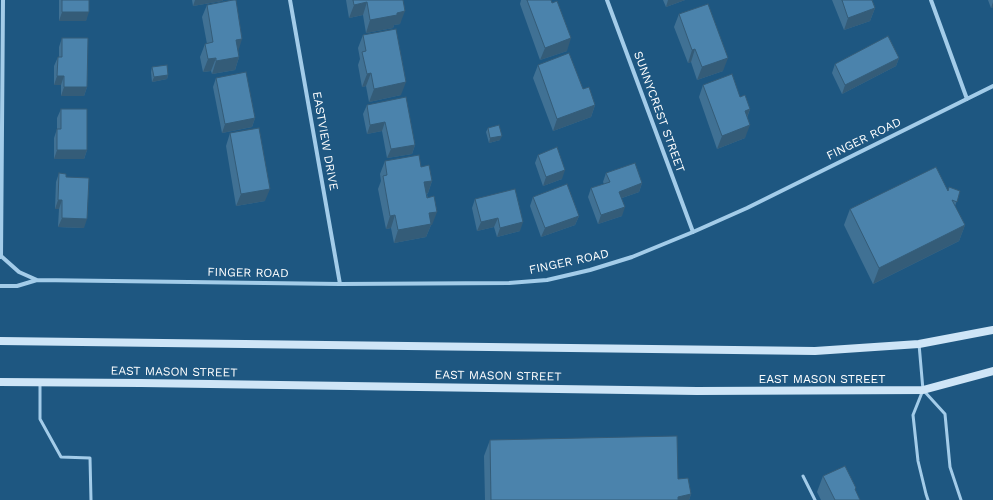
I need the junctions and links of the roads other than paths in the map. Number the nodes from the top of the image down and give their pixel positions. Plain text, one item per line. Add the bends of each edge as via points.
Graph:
1 (3, 0) edge
2 (290, 0) edge
3 (607, 0) edge
4 (931, 0) edge
5 (993, 86) edge
6 (967, 99) junction
7 (693, 232) junction
8 (1, 256) edge
9 (37, 280) junction
10 (340, 284) junction
11 (0, 286) edge
12 (993, 330) edge
13 (0, 341) edge
14 (919, 344) junction
15 (993, 371) edge
16 (0, 382) edge
17 (40, 382) junction
18 (923, 390) junction
19 (803, 476) dead end
20 (91, 500) edge
21 (815, 500) edge
22 (928, 500) edge
23 (960, 500) edge

1 - 8 street
2 - 10 street, EASTVIEW DRIVE
3 - 7 street, SUNNYCREST STREET
4 - 6 street
5 - 6 street, FINGER ROAD
6 - 7 street, FINGER ROAD
7 - 10 street, FINGER ROAD via 632,257 547,280 509,283
8 - 9 street via 19,272
9 - 10 street, FINGER ROAD
9 - 11 street via 17,286
12 - 14 main road
13 - 14 main road via 815,351
14 - 18 lane
15 - 18 main road, EAST MASON STREET
16 - 17 main road, EAST MASON STREET
17 - 18 main road, EAST MASON STREET via 697,391
17 - 20 lane via 40,419 61,457 90,458
18 - 22 lane via 913,415 918,461
18 - 23 lane via 944,414 950,467
19 - 21 lane

